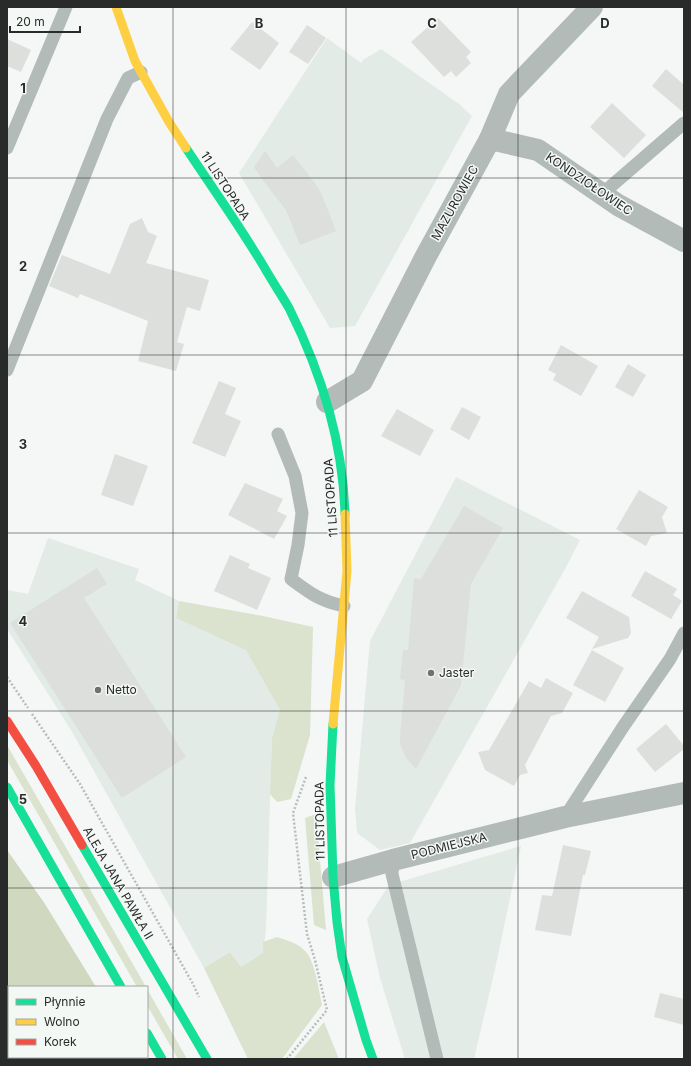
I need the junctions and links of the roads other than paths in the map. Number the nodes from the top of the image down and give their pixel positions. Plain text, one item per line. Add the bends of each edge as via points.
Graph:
1 (66, 7) edge
2 (116, 7) edge
3 (592, 7) edge
4 (142, 72) junction
5 (684, 123) edge
6 (490, 139) junction
7 (7, 148) edge
8 (602, 194) junction
9 (684, 241) edge
10 (7, 370) edge
11 (326, 402) junction
12 (278, 434) dead end
13 (344, 606) junction
14 (684, 634) edge
15 (7, 721) edge
16 (7, 787) edge
17 (684, 793) edge
18 (565, 817) junction
19 (393, 860) junction
20 (333, 877) junction
21 (120, 986) edge
22 (148, 1035) edge
23 (366, 1040) junction
24 (162, 1059) edge
25 (207, 1059) edge
26 (369, 1059) edge
27 (373, 1059) edge
28 (437, 1059) edge

1 - 7 lane
2 - 4 main road, 11 LISTOPADA via 135,61
3 - 6 street, MAZUROWIEC via 509,94
4 - 10 lane via 128,78 107,119
4 - 11 main road, 11 LISTOPADA via 169,122 251,245 288,307 311,356
5 - 8 lane
6 - 8 street, KONDZIOŁOWIEC via 538,150
6 - 11 street, MAZUROWIEC via 362,380
8 - 9 street, KONDZIOŁOWIEC
11 - 13 main road, 11 LISTOPADA via 339,451 344,501 347,571
12 - 13 lane via 295,476 302,513 291,579 316,597
13 - 20 main road, 11 LISTOPADA via 330,785
14 - 18 lane
15 - 25 main road, ALEJA JANA PAWŁA II via 36,766
16 - 21 main road
17 - 18 street, PODMIEJSKA
18 - 19 street, PODMIEJSKA
19 - 20 street, PODMIEJSKA
19 - 28 lane via 392,874
20 - 23 main road, 11 LISTOPADA via 342,957
22 - 24 main road
23 - 26 main road, 11 LISTOPADA
23 - 27 main road, 11 LISTOPADA

